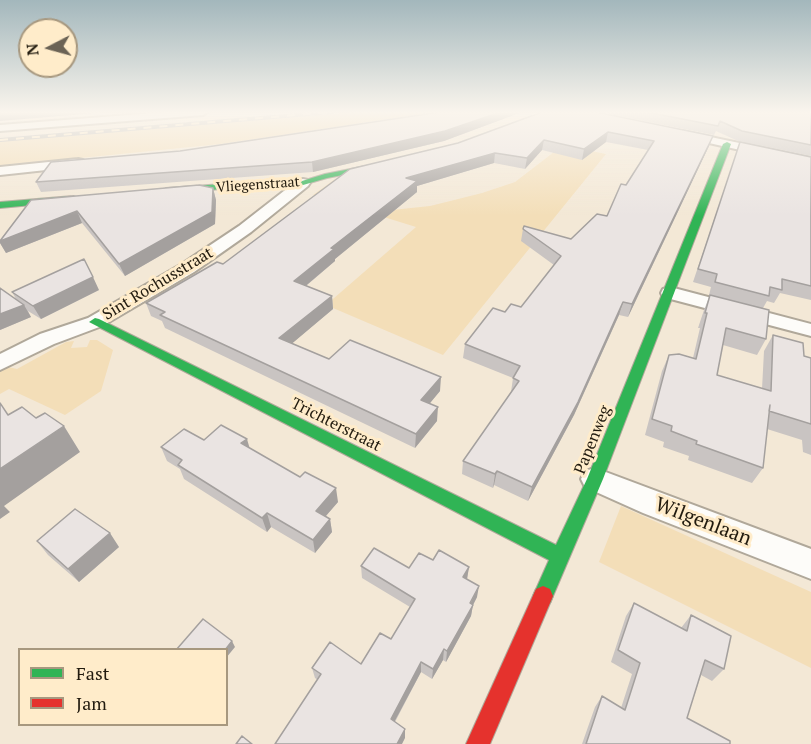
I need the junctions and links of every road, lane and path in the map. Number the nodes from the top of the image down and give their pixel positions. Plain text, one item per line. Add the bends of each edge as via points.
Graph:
1 (726, 147) edge
2 (740, 147) edge
3 (408, 159) edge
4 (91, 162) edge
5 (811, 162) edge
6 (0, 171) edge
7 (303, 183) junction
8 (152, 192) edge
9 (82, 198) edge
10 (0, 205) edge
11 (670, 293) junction
12 (95, 322) junction
13 (811, 330) edge
14 (0, 363) edge
15 (595, 479) junction
16 (562, 557) junction
17 (811, 564) edge
18 (478, 744) edge

1 - 11 street, Papenweg
2 - 5 street
3 - 7 street, Vliegenstraat
4 - 6 street
7 - 8 street, Vliegenstraat
7 - 12 street, Sint Rochusstraat via 245,230
9 - 10 street
11 - 13 street
11 - 15 street, Papenweg
12 - 14 street, Sint Rochusstraat via 47,339
12 - 16 street, Trichterstraat
15 - 16 street, Papenweg
15 - 17 street, Wilgenlaan
16 - 18 street, Papenweg

